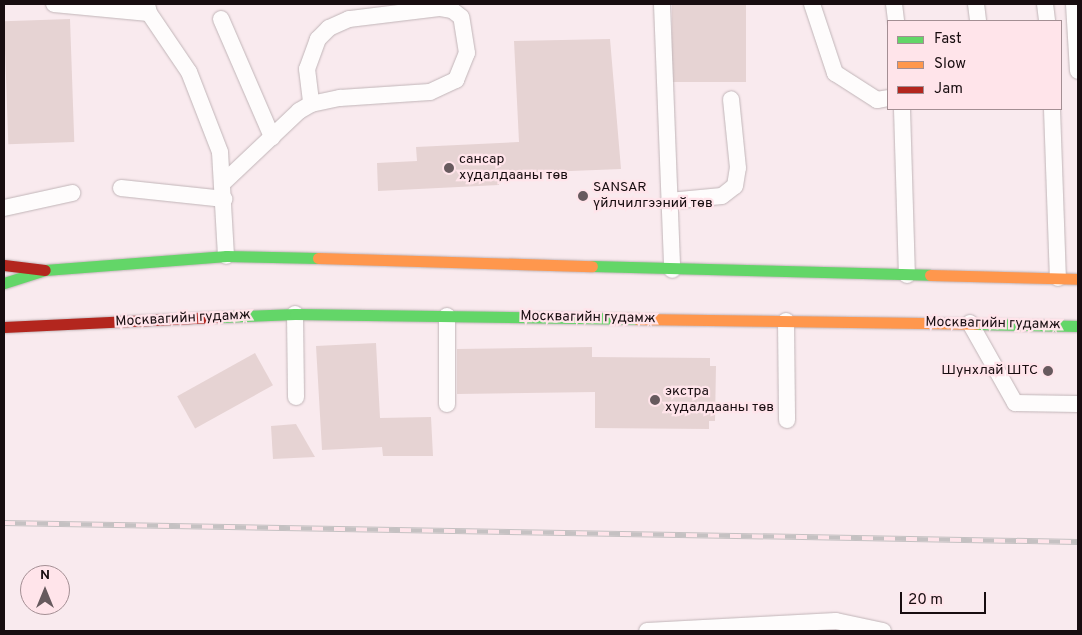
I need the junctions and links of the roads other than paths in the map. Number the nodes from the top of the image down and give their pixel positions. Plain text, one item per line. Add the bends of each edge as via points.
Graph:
1 (54, 4) edge
2 (662, 4) edge
3 (812, 4) edge
4 (894, 4) edge
5 (976, 4) edge
6 (1045, 4) edge
7 (1074, 4) edge
8 (148, 8) edge
9 (221, 18) dead end
10 (896, 20) edge
11 (978, 20) edge
12 (1046, 20) edge
13 (1078, 71) edge
14 (887, 98) edge
15 (731, 99) dead end
16 (311, 104) junction
17 (902, 110) edge
18 (1052, 110) edge
19 (272, 137) junction
20 (224, 182) junction
21 (121, 188) dead end
22 (72, 194) dead end
23 (224, 199) junction
24 (669, 201) junction
25 (4, 208) edge
26 (226, 256) junction
27 (4, 265) edge
28 (45, 270) junction
29 (672, 270) junction
30 (908, 275) junction
31 (1058, 278) junction
32 (1078, 279) edge
33 (4, 283) edge
34 (295, 314) junction
35 (447, 316) junction
36 (786, 321) junction
37 (970, 323) junction
38 (1078, 326) edge
39 (5, 328) edge
40 (296, 396) dead end
41 (447, 404) dead end
42 (1078, 404) edge
43 (787, 420) dead end
44 (647, 631) edge
45 (883, 631) edge

1 - 8 lane
2 - 24 lane
3 - 14 lane via 835,73 877,100
4 - 10 lane
5 - 11 lane
6 - 12 lane
7 - 13 lane
8 - 20 lane via 189,72 220,152
9 - 19 lane
15 - 24 lane via 738,168 735,186 722,196
16 - 16 lane via 443,88 456,80 467,53 461,17 452,10 439,8 350,18 329,28 318,38 306,68
16 - 19 lane
17 - 30 lane
18 - 31 lane
19 - 20 lane
20 - 23 lane
21 - 23 lane
22 - 25 lane
23 - 26 lane
24 - 29 lane
26 - 28 main road
26 - 29 main road
27 - 28 main road
28 - 33 main road
29 - 30 main road
30 - 31 main road
31 - 32 main road
34 - 35 main road, Москвагийн гудамж
34 - 39 main road, Москвагийн гудамж
34 - 40 lane
35 - 36 main road, Москвагийн гудамж
35 - 41 lane
36 - 37 main road, Москвагийн гудамж
36 - 43 lane
37 - 38 main road, Москвагийн гудамж
37 - 42 lane via 1015,403
44 - 45 lane via 836,621

